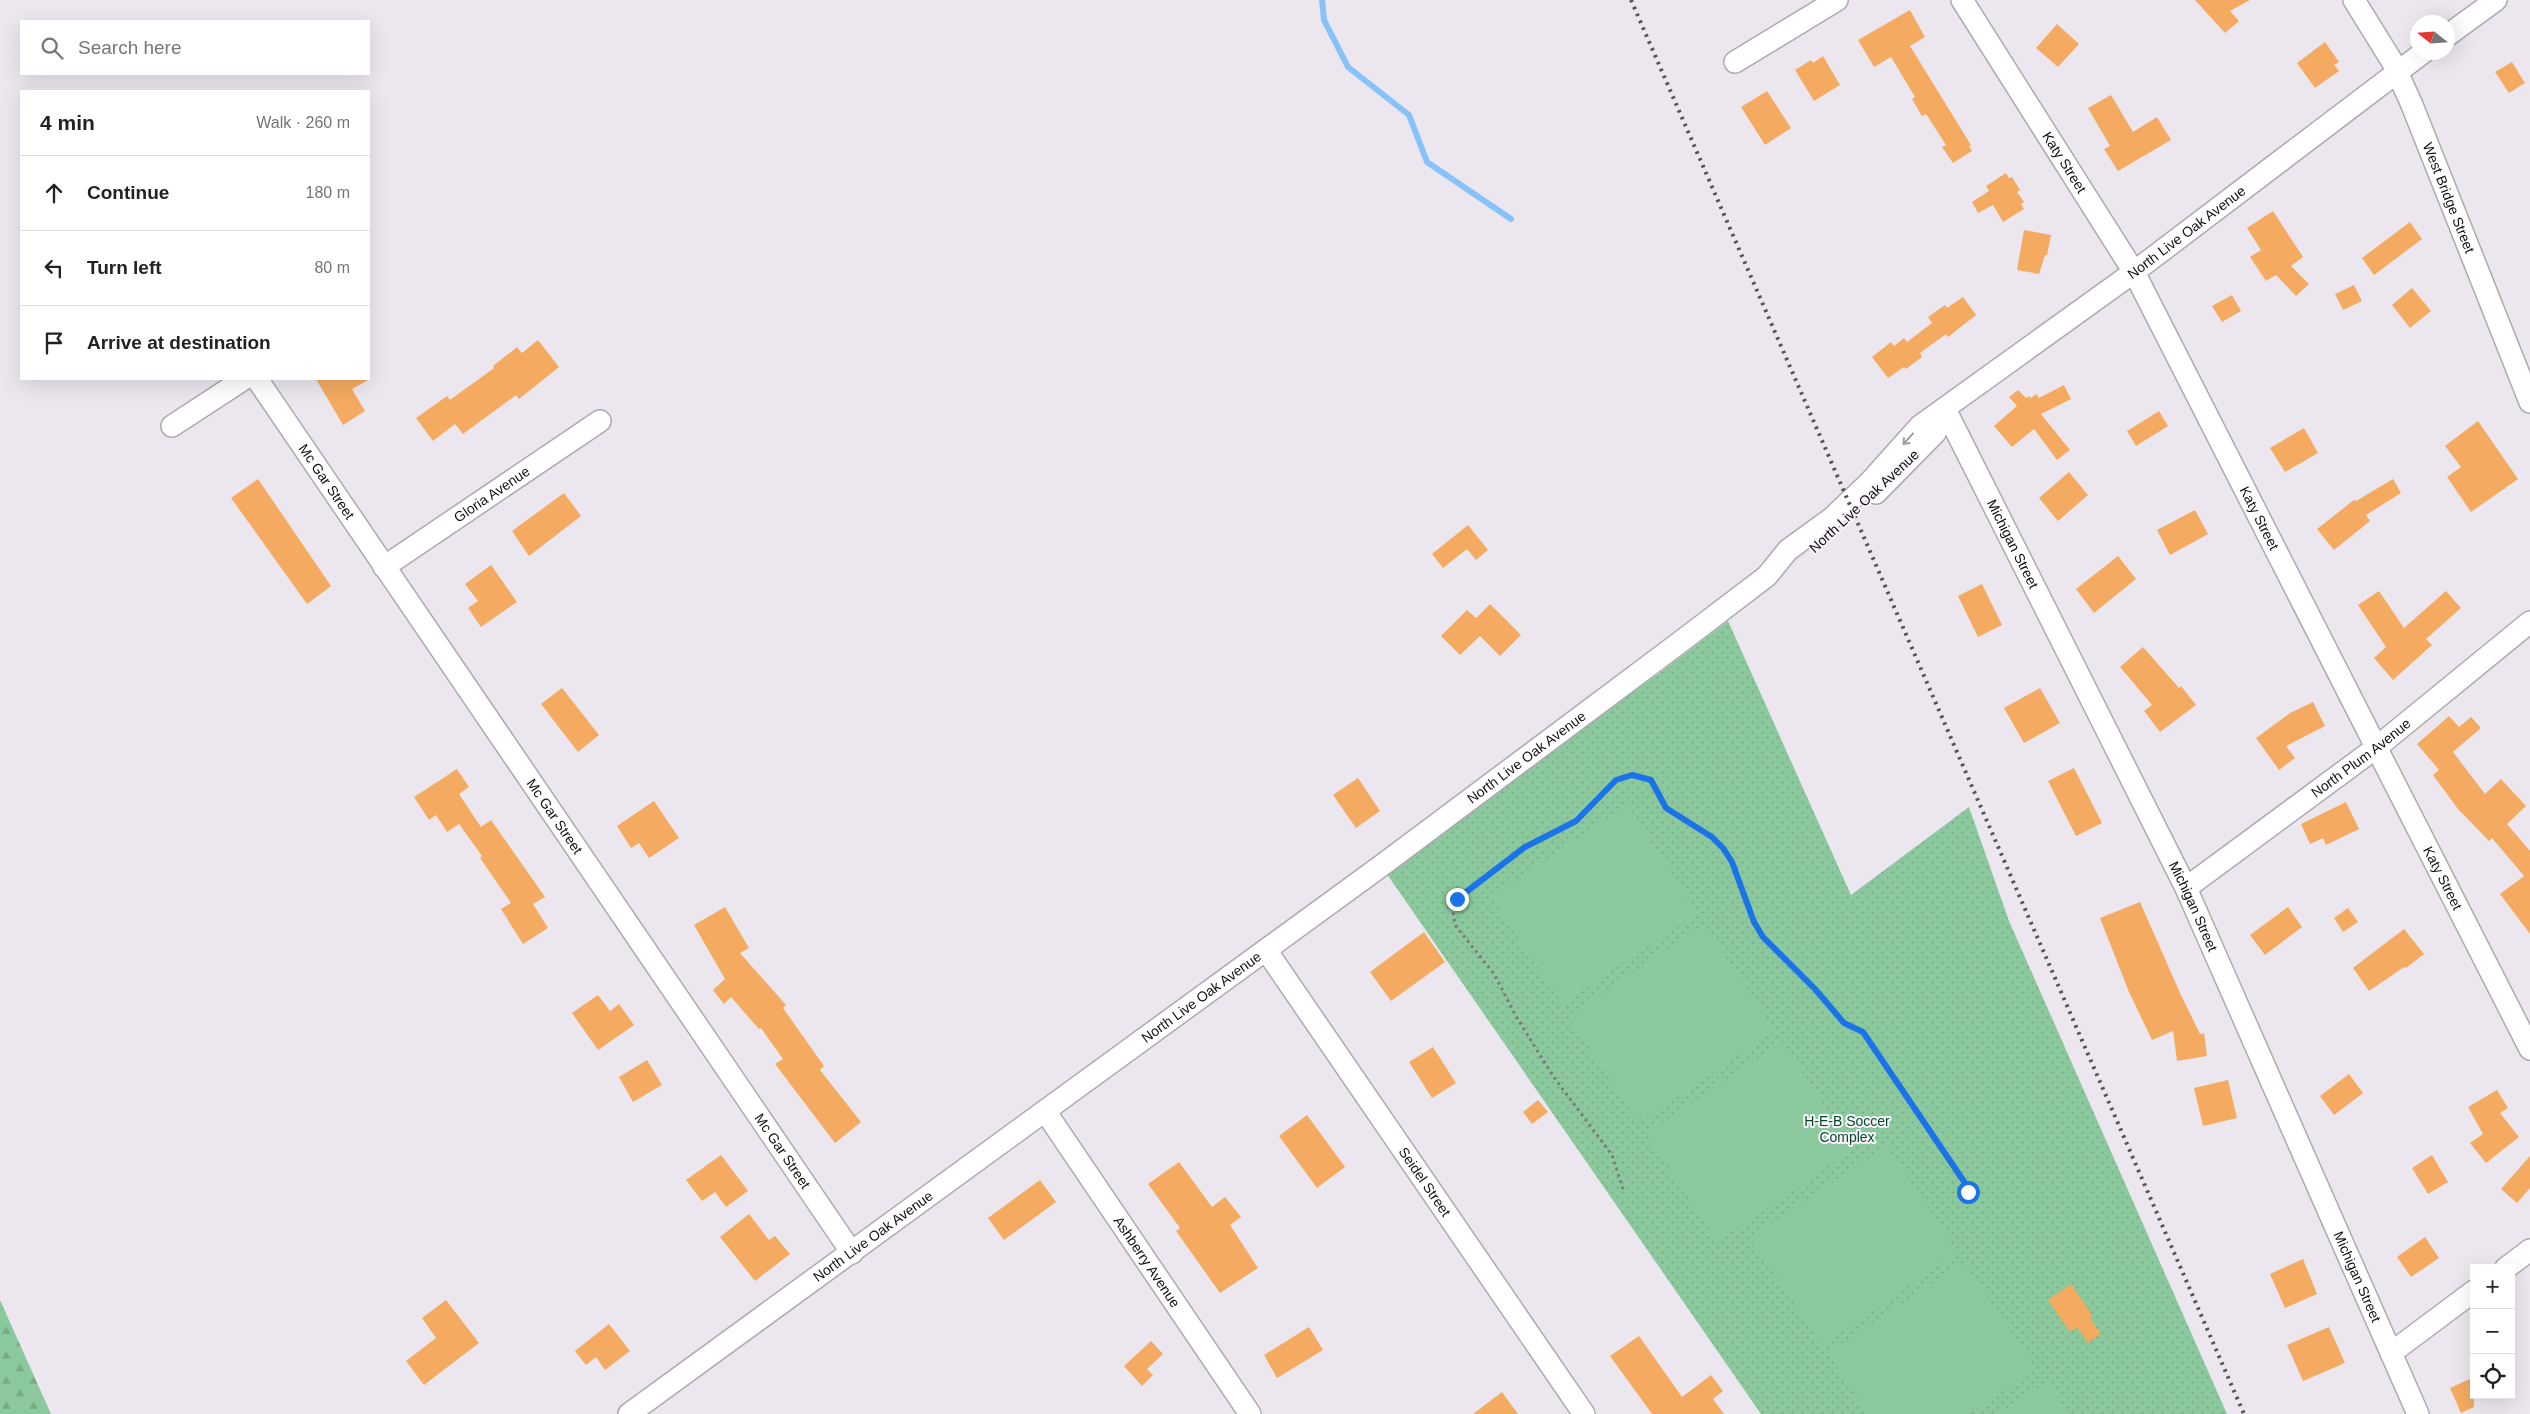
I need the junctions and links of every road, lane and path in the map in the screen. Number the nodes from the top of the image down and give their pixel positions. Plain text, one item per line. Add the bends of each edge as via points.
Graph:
1 (1837, 0) edge
2 (1962, 0) edge
3 (2354, 0) edge
4 (2496, 0) edge
5 (2455, 30) edge
6 (2413, 60) edge
7 (1735, 62) dead end
8 (2396, 73) junction
9 (2134, 272) junction
10 (242, 380) edge
11 (257, 380) edge
12 (2530, 402) edge
13 (1945, 409) junction
14 (600, 421) dead end
15 (172, 426) dead end
16 (384, 567) junction
17 (2530, 622) edge
18 (2377, 747) junction
19 (2186, 888) junction
20 (1266, 950) junction
21 (2530, 1049) edge
22 (1046, 1111) junction
23 (1623, 1189) dead end
24 (1969, 1205) dead end
25 (2530, 1250) edge
26 (852, 1253) junction
27 (2511, 1264) edge
28 (2470, 1295) edge
29 (2390, 1354) junction
30 (630, 1414) edge
31 (1250, 1414) edge
32 (1584, 1414) edge
33 (2418, 1414) edge

1 - 7 street
2 - 9 street, Katy Street
3 - 8 street, West Bridge Street
4 - 5 street
6 - 8 street, North Live Oak Avenue
8 - 9 street, North Live Oak Avenue
8 - 12 street, West Bridge Street
9 - 13 street, North Live Oak Avenue
9 - 18 street, Katy Street
10 - 15 street
11 - 16 street, Mc Gar Street
13 - 19 street, Michigan Street
13 - 20 street, North Live Oak Avenue via 1935,433 1892,479 1793,566 1767,576
14 - 16 street, Gloria Avenue
16 - 26 street, Mc Gar Street
17 - 18 street, North Plum Avenue
18 - 19 street, North Plum Avenue
18 - 21 street, Katy Street
19 - 29 street, Michigan Street
20 - 22 street, North Live Oak Avenue
20 - 32 street, Seidel Street
22 - 26 street, North Live Oak Avenue
22 - 31 street, Ashberry Avenue
23 - 24 path via 1612,1155 1553,1076 1494,974 1455,925 1453,911 1460,895 1532,842 1567,827 1616,780 1632,775 1651,780 1666,808 1712,837 1723,848 1732,862 1760,933 1844,1023 1867,1036 1965,1183
25 - 27 street
26 - 30 street, North Live Oak Avenue
28 - 29 street
29 - 33 street, Michigan Street

